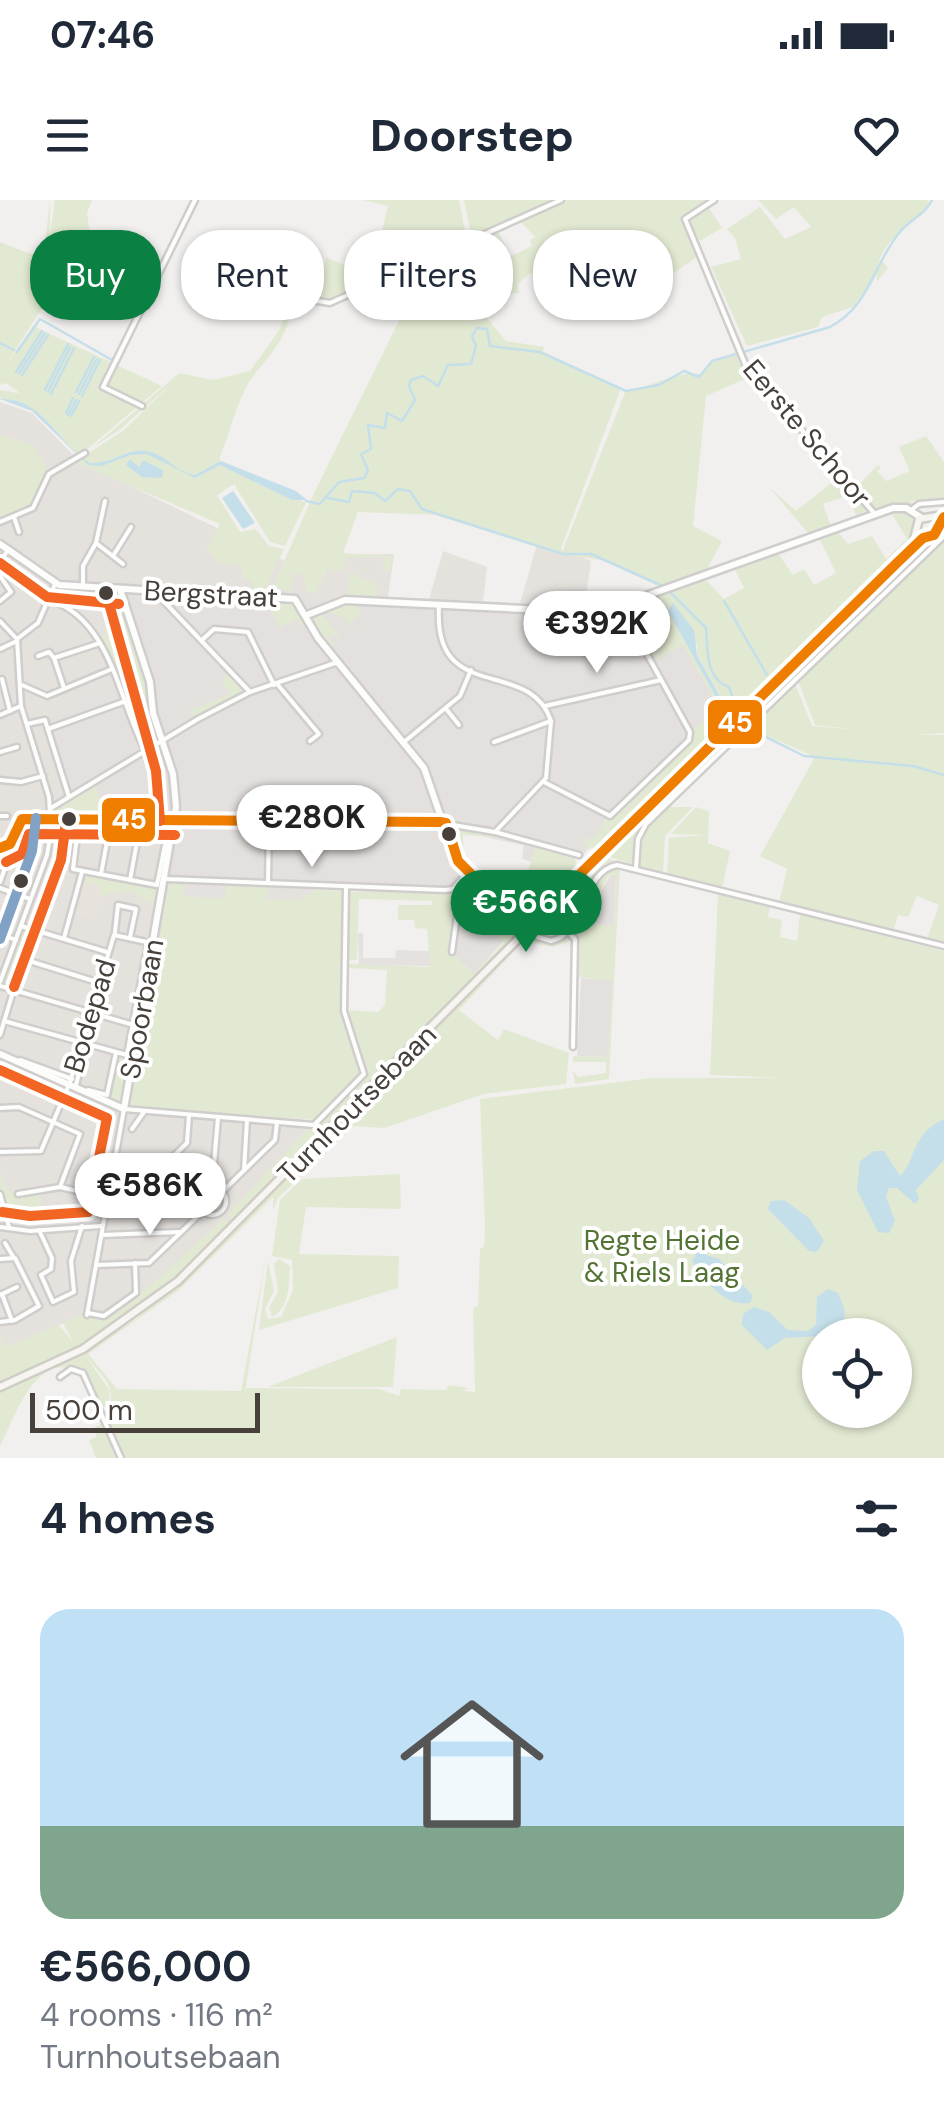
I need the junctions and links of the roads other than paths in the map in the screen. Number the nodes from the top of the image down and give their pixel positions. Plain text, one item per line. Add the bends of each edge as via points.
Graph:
1 (194, 200) edge
2 (561, 200) edge
3 (714, 200) edge
4 (324, 302) edge
5 (142, 406) dead end
6 (84, 454) dead end
7 (105, 501) dead end
8 (944, 502) edge
9 (896, 508) junction
10 (911, 510) junction
11 (874, 514) junction
12 (944, 516) edge
13 (14, 517) junction
14 (919, 520) junction
15 (0, 522) edge
16 (934, 522) junction
17 (131, 528) dead end
18 (19, 532) dead end
19 (932, 538) edge
20 (96, 543) junction
21 (0, 544) edge
22 (9, 549) junction
23 (113, 556) junction
24 (0, 561) edge
25 (123, 564) dead end
26 (0, 576) edge
27 (55, 584) junction
28 (83, 587) junction
29 (120, 589) junction
30 (154, 590) junction
31 (50, 600) junction
32 (0, 601) edge
33 (632, 603) junction
34 (439, 605) junction
35 (307, 616) junction
36 (0, 621) edge
37 (17, 640) junction
38 (200, 641) junction
39 (100, 644) junction
40 (0, 649) edge
41 (38, 656) dead end
42 (54, 658) junction
43 (338, 662) junction
44 (112, 669) junction
45 (471, 670) junction
46 (2, 678) edge
47 (661, 680) junction
48 (22, 685) junction
49 (276, 685) junction
50 (1, 688) edge
51 (64, 688) junction
52 (250, 692) junction
53 (124, 702) junction
54 (22, 706) junction
55 (545, 706) junction
56 (445, 708) junction
57 (10, 711) junction
58 (0, 715) edge
59 (551, 720) junction
60 (27, 724) junction
61 (460, 725) dead end
62 (48, 729) junction
63 (162, 742) junction
64 (310, 742) dead end
65 (403, 742) junction
66 (494, 742) dead end
67 (17, 747) dead end
68 (0, 752) edge
69 (146, 752) junction
70 (43, 776) junction
71 (0, 780) edge
72 (544, 782) junction
73 (69, 798) junction
74 (50, 808) junction
75 (51, 820) junction
76 (80, 820) junction
77 (111, 820) junction
78 (141, 820) junction
79 (175, 820) junction
80 (269, 820) junction
81 (444, 823) junction
82 (168, 830) dead end
83 (496, 832) junction
84 (2, 852) edge
85 (579, 855) dead end
86 (636, 869) junction
87 (82, 871) junction
88 (468, 872) junction
89 (101, 874) junction
90 (130, 880) junction
91 (161, 882) junction
92 (268, 883) junction
93 (0, 885) edge
94 (456, 886) junction
95 (346, 888) junction
96 (30, 899) junction
97 (21, 926) junction
98 (32, 929) junction
99 (526, 929) junction
100 (568, 932) junction
101 (0, 934) edge
102 (116, 934) junction
103 (130, 937) junction
104 (64, 938) junction
105 (16, 940) junction
106 (151, 943) junction
107 (944, 946) edge
108 (452, 952) dead end
109 (109, 953) junction
110 (23, 959) junction
111 (2, 969) edge
112 (100, 983) junction
113 (0, 984) edge
114 (14, 990) junction
115 (90, 1014) junction
116 (4, 1021) junction
117 (130, 1024) junction
118 (0, 1035) edge
119 (83, 1045) junction
120 (572, 1048) dead end
121 (116, 1053) junction
122 (0, 1054) edge
123 (10, 1056) dead end
124 (73, 1082) junction
125 (0, 1108) edge
126 (124, 1109) junction
127 (144, 1112) junction
128 (189, 1115) junction
129 (218, 1118) junction
130 (54, 1120) junction
131 (247, 1120) junction
132 (277, 1122) junction
133 (132, 1128) dead end
134 (0, 1152) edge
135 (244, 1170) junction
136 (112, 1176) junction
137 (212, 1186) junction
138 (60, 1188) junction
139 (222, 1191) junction
140 (0, 1194) edge
141 (18, 1194) dead end
142 (108, 1198) junction
143 (197, 1201) junction
144 (107, 1206) junction
145 (202, 1212) junction
146 (82, 1226) junction
147 (101, 1226) junction
148 (0, 1227) edge
149 (9, 1227) junction
150 (39, 1230) junction
151 (167, 1232) junction
152 (180, 1232) junction
153 (102, 1235) junction
154 (5, 1243) dead end
155 (167, 1244) junction
156 (14, 1258) junction
157 (0, 1260) edge
158 (135, 1263) junction
159 (96, 1264) junction
160 (40, 1276) junction
161 (29, 1280) junction
162 (17, 1287) dead end
163 (1, 1295) edge
164 (12, 1321) junction
165 (0, 1322) edge
166 (60, 1377) dead end
167 (0, 1387) edge
168 (121, 1458) edge

1 - 5 street via 103,388
2 - 4 street
3 - 11 street, Eerste Schoor via 685,219 750,372
6 - 13 street via 48,474 33,508
7 - 20 street
8 - 10 street
9 - 10 street
9 - 11 street
9 - 14 street
10 - 14 street
11 - 33 street
12 - 16 main road
13 - 15 street
13 - 18 street
14 - 16 main road
14 - 19 main road
16 - 19 main road
17 - 23 street
19 - 86 street via 646,824 638,835
19 - 99 main road, Turnhoutsebaan via 900,560
20 - 23 street
20 - 28 street via 83,566
21 - 22 street
22 - 24 street
22 - 27 street
23 - 25 street
26 - 32 street via 11,590
27 - 28 street, Bergstraat
27 - 31 street
28 - 29 street, Bergstraat
29 - 30 street, Bergstraat
29 - 63 street, Spoorbaan
30 - 35 street, Bergstraat via 288,597
30 - 38 street
31 - 37 street via 38,623
31 - 39 street
33 - 34 street via 583,612
33 - 47 street via 643,647
34 - 35 street via 345,600
34 - 45 street via 441,647
35 - 43 street
36 - 37 street
37 - 40 street
37 - 48 street
38 - 49 street via 214,630 248,632
38 - 52 street
39 - 42 street
39 - 44 street
41 - 42 street via 50,652
42 - 51 street
43 - 49 street
43 - 65 street
44 - 51 street
44 - 53 street
45 - 55 street
45 - 56 street via 460,696
46 - 50 street
47 - 55 street
47 - 72 street via 690,740 615,814 603,816
48 - 51 street via 44,696
48 - 54 street
49 - 52 street
49 - 64 street via 318,734
50 - 57 street
52 - 63 street
53 - 62 street
53 - 69 street
54 - 57 street
54 - 60 street
55 - 59 street
56 - 61 street
56 - 65 street
57 - 58 street
59 - 66 street
59 - 72 street
60 - 62 street via 44,719
60 - 70 street
62 - 73 street
63 - 69 street
63 - 79 street, Spoorbaan via 174,783
65 - 81 street via 426,771
67 - 68 street
69 - 73 street
70 - 71 street
70 - 74 street
72 - 83 street
73 - 74 street
74 - 75 street
75 - 76 street
75 - 84 street via 19,820
75 - 96 street via 47,855
76 - 77 street
76 - 87 street via 72,868
77 - 78 street
77 - 89 street
78 - 79 street
78 - 90 street
79 - 80 street
79 - 91 street, Spoorbaan
80 - 81 street
80 - 92 street
81 - 83 street
81 - 88 street
82 - 91 street, Spoorbaan
83 - 85 street
84 - 93 street via 9,857
86 - 100 street via 603,870
86 - 107 street
87 - 89 street
87 - 104 street
88 - 94 street
88 - 99 street
89 - 90 street
90 - 91 street
91 - 92 street
91 - 106 street, Spoorbaan
92 - 95 street
93 - 96 street
94 - 95 street
94 - 108 street
95 - 132 street via 344,1010 364,1076 317,1124
96 - 97 street
97 - 98 street
97 - 105 street
98 - 104 street
98 - 110 street
99 - 100 street via 544,940
99 - 167 main road, Turnhoutsebaan via 169,1288 83,1349
100 - 120 street via 575,939
101 - 105 street
102 - 103 street, Bodepad
102 - 103 street via 120,905 136,909
102 - 109 street, Bodepad
103 - 106 street, Bodepad
104 - 109 street
105 - 111 street
106 - 117 street, Spoorbaan
106 - 126 street, Spoorbaan
109 - 112 street, Bodepad
110 - 112 street
110 - 114 street
111 - 113 street
112 - 115 street, Bodepad
113 - 114 street
114 - 115 street
114 - 116 street
115 - 117 street
115 - 119 street, Bodepad
116 - 118 street
116 - 119 street
117 - 121 street, Spoorbaan via 135,1029 129,1051
119 - 121 street
119 - 124 street, Bodepad
121 - 124 street, Spoorbaan via 108,1095
122 - 124 street
123 - 124 street
124 - 126 street
124 - 130 street, Bodepad
125 - 130 street via 17,1106
126 - 127 street
126 - 136 street, Spoorbaan
127 - 128 street
127 - 133 street
128 - 129 street
128 - 136 street via 186,1143 155,1174
129 - 131 street
129 - 137 street
130 - 134 street, Bodepad via 40,1153
130 - 138 street via 82,1138
131 - 132 street
131 - 135 street
132 - 135 street via 275,1140
135 - 139 street
136 - 142 street, Spoorbaan
137 - 139 street
137 - 143 street
138 - 141 street
138 - 142 street
139 - 145 street via 222,1211
140 - 149 street
142 - 144 street, Spoorbaan
143 - 144 street
143 - 145 street
144 - 147 street, Spoorbaan
145 - 152 street
146 - 147 street
146 - 150 street
146 - 160 street via 72,1258 73,1293 53,1302
147 - 153 street, Spoorbaan
148 - 149 street
149 - 150 street
150 - 160 street via 53,1260
151 - 152 street
151 - 153 street
151 - 155 street
152 - 155 street
153 - 159 street, Spoorbaan
154 - 156 street
155 - 158 street via 149,1262
156 - 157 street
156 - 161 street
158 - 159 street
158 - 159 street, Spoorbaan via 136,1293 104,1316 87,1314
160 - 161 street
161 - 164 street via 39,1308
162 - 163 street
163 - 164 street
164 - 165 street
166 - 168 street via 70,1370 83,1373

